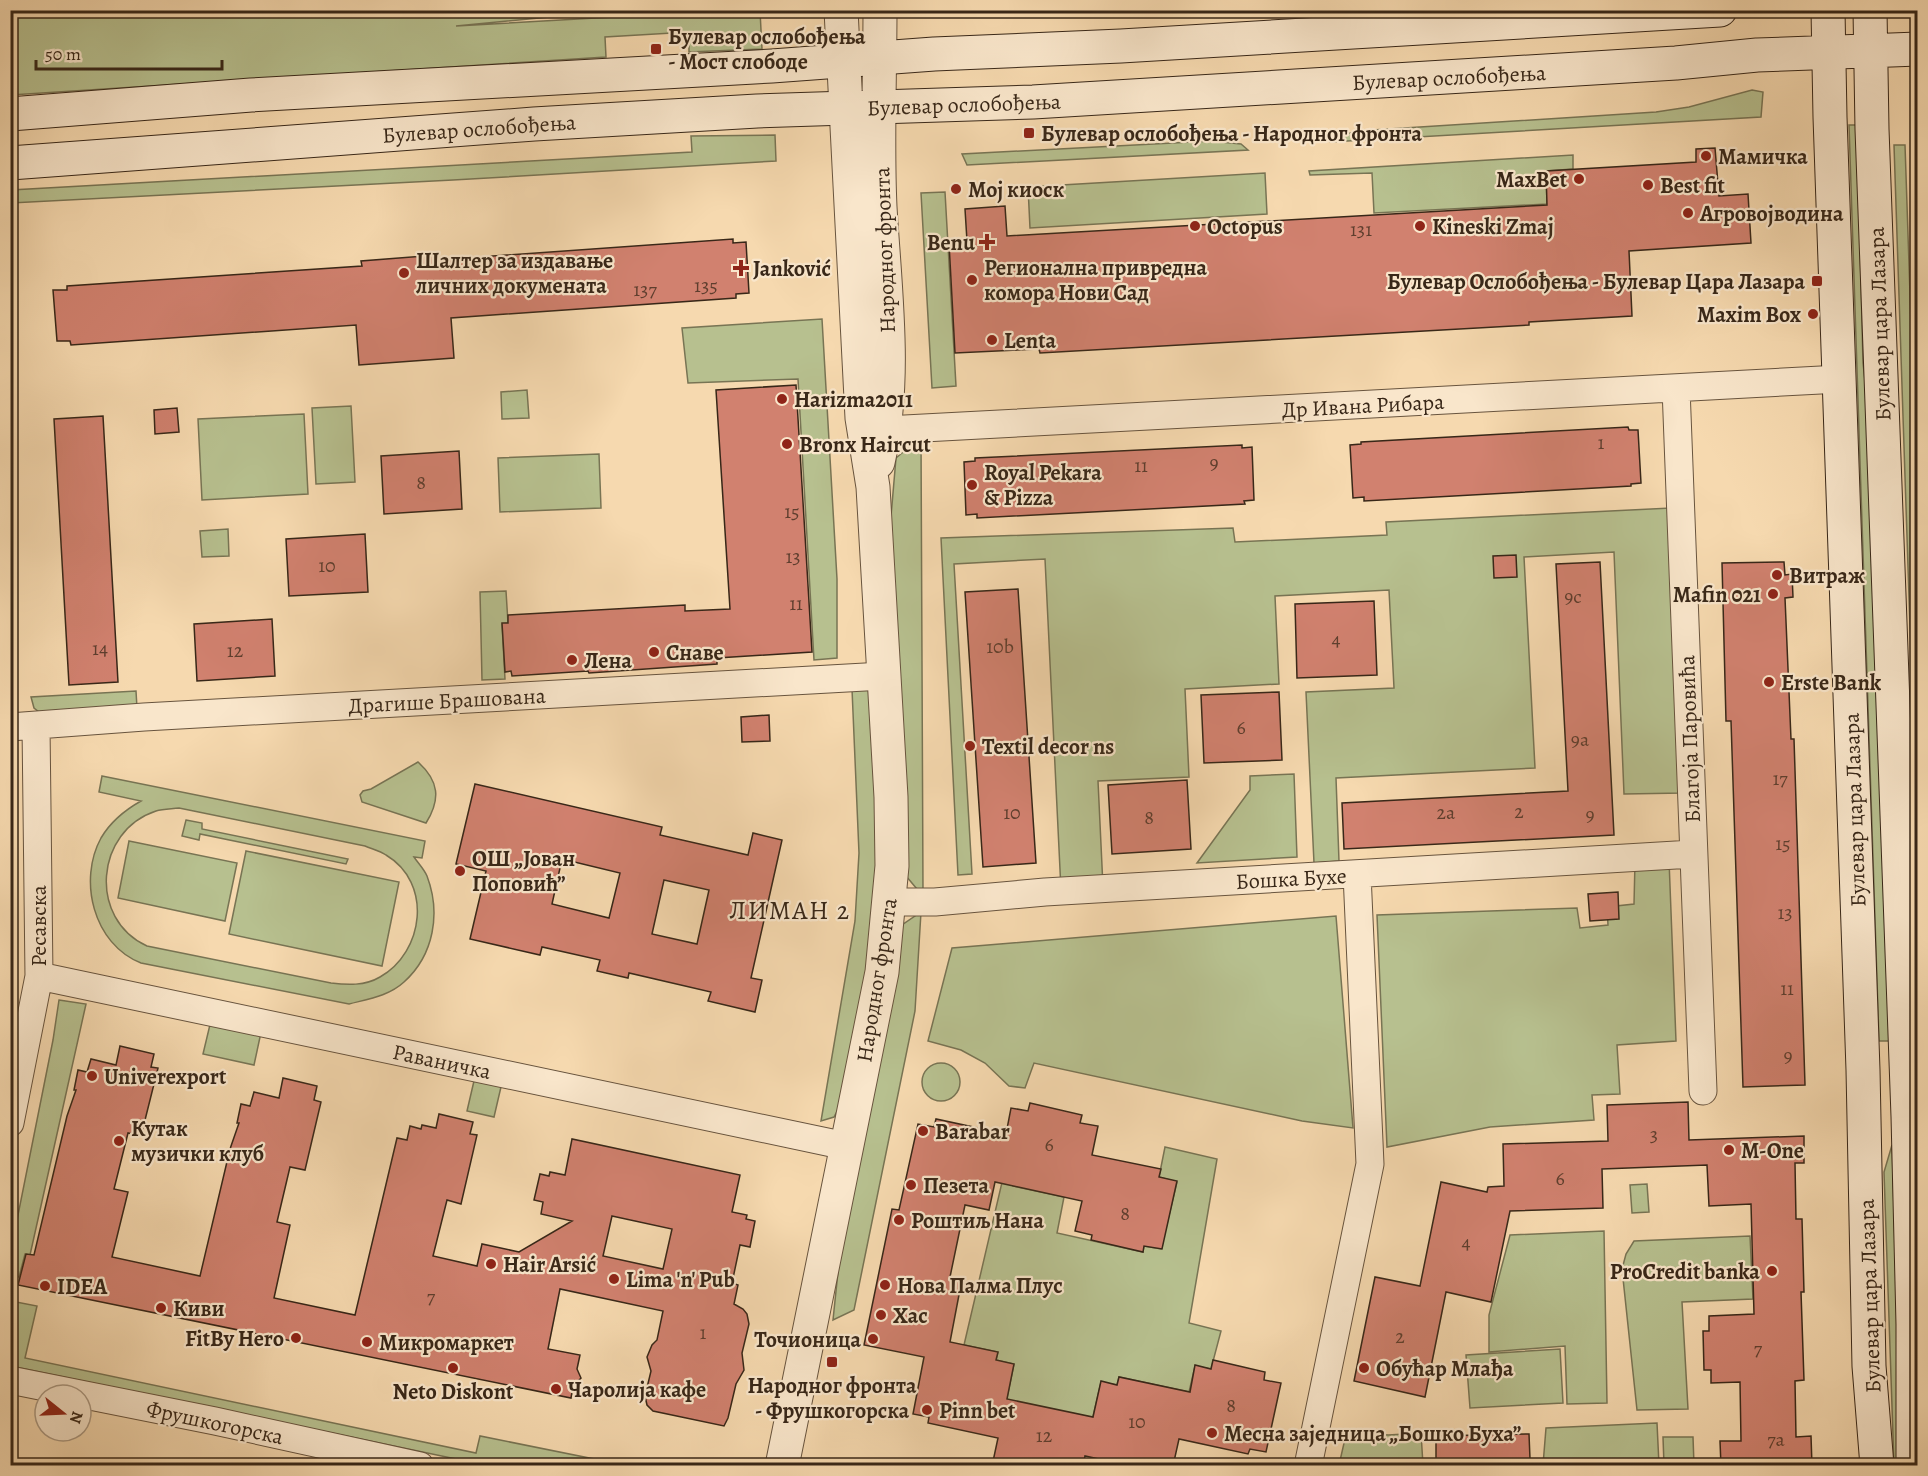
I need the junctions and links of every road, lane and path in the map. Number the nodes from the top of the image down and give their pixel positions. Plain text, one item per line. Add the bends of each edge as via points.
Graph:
1 (841, 10) edge
2 (880, 10) edge
3 (1720, 10) edge
4 (1828, 10) edge
5 (1870, 10) edge
6 (1917, 49) edge
7 (1871, 51) junction
8 (1829, 52) junction
9 (880, 58) junction
10 (844, 60) junction
11 (880, 107) junction
12 (847, 109) junction
13 (10, 114) edge
14 (10, 163) edge
15 (1840, 379) junction
16 (1676, 388) junction
17 (886, 430) junction
18 (873, 487) junction
19 (883, 676) junction
20 (23, 726) edge
21 (1693, 854) junction
22 (1357, 874) junction
23 (890, 902) junction
24 (39, 976) junction
25 (1703, 1091) dead end
26 (10, 1123) edge
27 (846, 1146) junction
28 (1915, 1331) edge
29 (10, 1380) edge
30 (420, 1466) edge
31 (782, 1466) edge
32 (1308, 1466) edge
33 (1877, 1466) edge
34 (1913, 1466) edge

1 - 10 main road, Народног фронта
2 - 9 main road, Народног фронта
3 - 9 main road, Булевар ослобођења
4 - 8 main road, Булевар цара Лазара
5 - 7 main road, Булевар цара Лазара
6 - 7 main road, Булевар ослобођења
7 - 8 main road, Булевар ослобођења
7 - 28 main road, Булевар цара Лазара
8 - 11 main road, Булевар ослобођења via 1042,101
8 - 15 main road, Булевар цара Лазара
9 - 10 main road, Булевар ослобођења
9 - 11 main road, Народног фронта
10 - 12 main road, Народног фронта
10 - 13 main road, Булевар ослобођења via 251,95
11 - 12 main road, Булевар ослобођења
11 - 17 main road, Народног фронта via 880,204 888,339
12 - 14 main road, Булевар ослобођења via 534,124
12 - 18 main road, Народног фронта via 862,418
15 - 16 street, Др Ивана Рибара
15 - 33 main road, Булевар цара Лазара via 1869,1366
16 - 17 street, Др Ивана Рибара
16 - 21 street, Благоја Паровића
17 - 18 main road, Народног фронта
18 - 19 main road, Народног фронта
19 - 20 street, Драгише Брашована
19 - 23 main road, Народног фронта via 891,797
20 - 24 street, Ресавска
21 - 22 street, Бошка Бухе
21 - 25 street, Благоја Паровића
22 - 23 street, Бошка Бухе
22 - 32 street via 1370,1164
23 - 27 main road, Народног фронта via 882,972
24 - 26 street, Ресавска
24 - 27 street, Раваничка
27 - 31 main road, Народног фронта
28 - 34 main road, Булевар цара Лазара
29 - 30 street, Фрушкогорска

